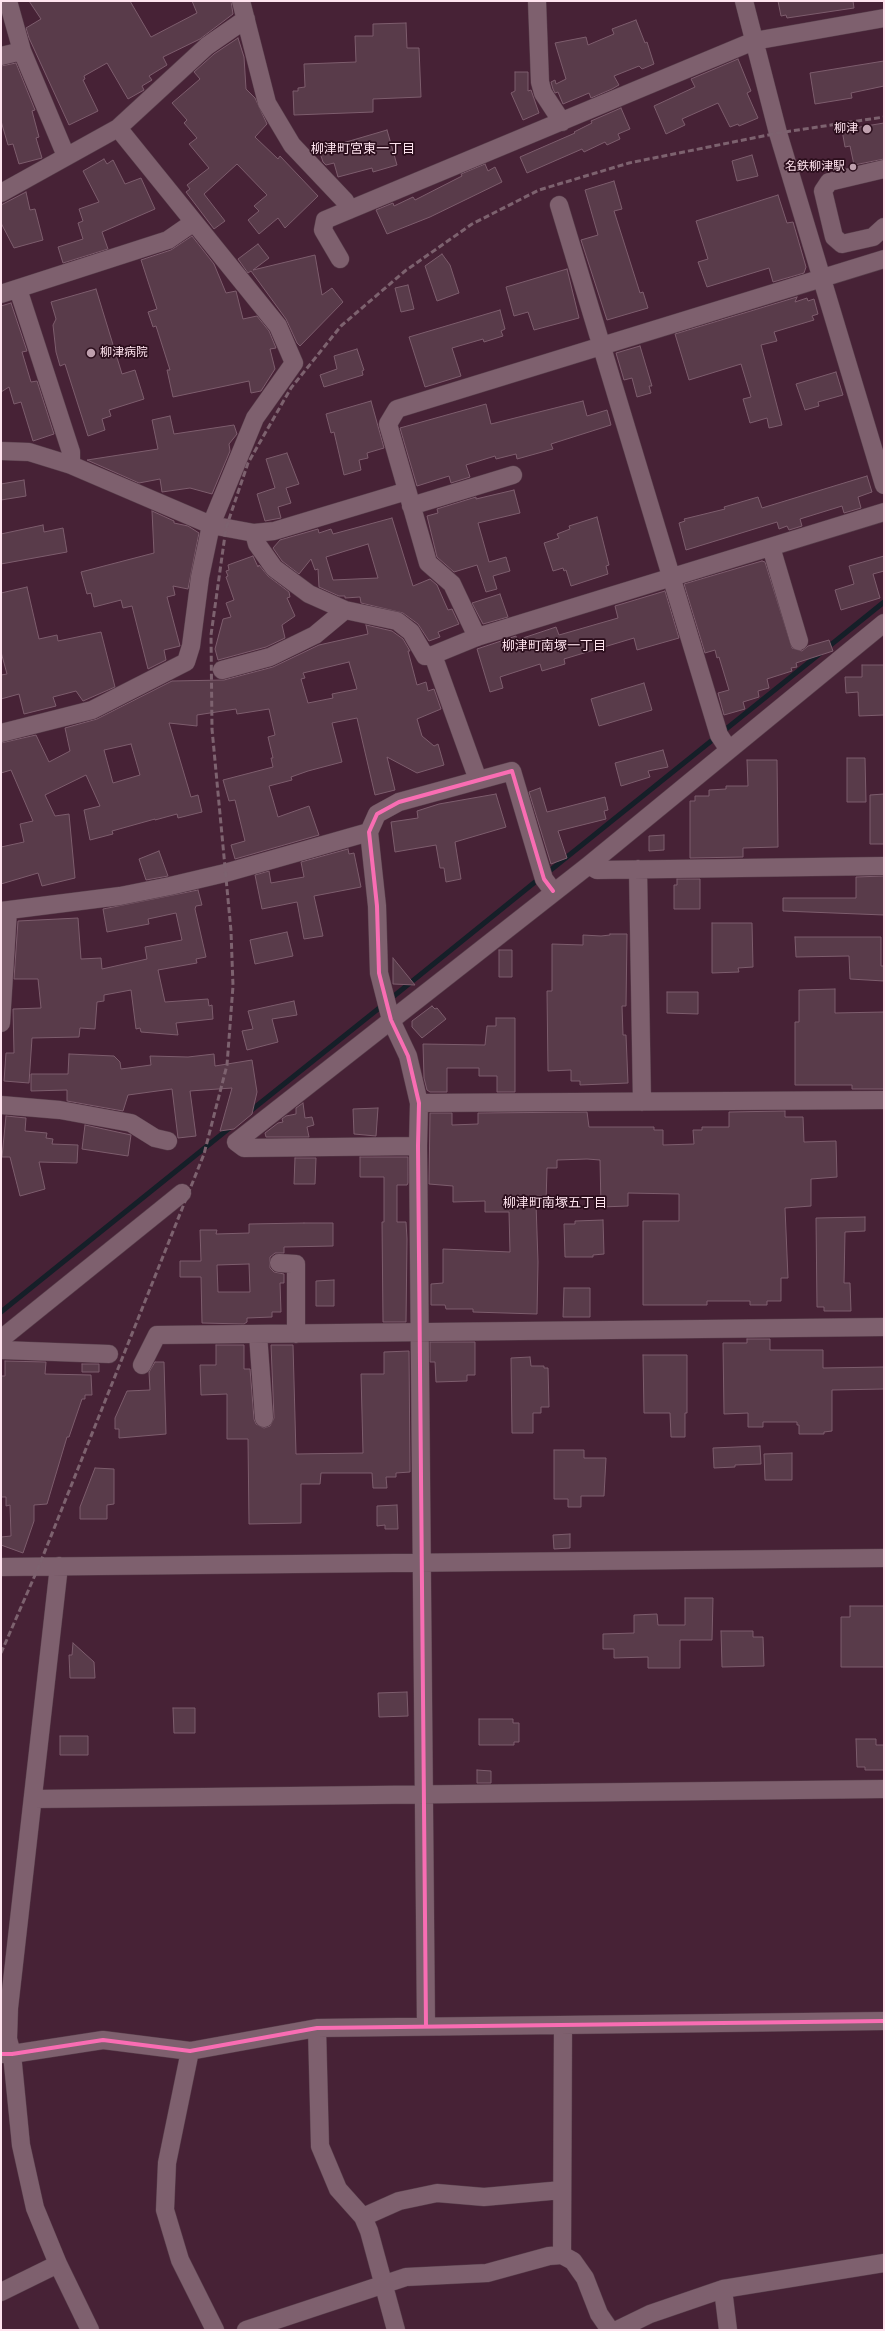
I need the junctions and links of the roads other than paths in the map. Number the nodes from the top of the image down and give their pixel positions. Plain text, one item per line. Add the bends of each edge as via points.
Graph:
1 (8, 1) edge
2 (241, 1) edge
3 (537, 1) edge
4 (744, 1) edge
5 (884, 18) edge
6 (246, 19) junction
7 (754, 41) junction
8 (22, 51) junction
9 (1, 56) edge
10 (562, 122) junction
11 (118, 128) junction
12 (66, 156) junction
13 (884, 169) edge
14 (1, 193) edge
15 (559, 205) dead end
16 (350, 210) junction
17 (194, 222) junction
18 (884, 227) edge
19 (340, 258) dead end
20 (884, 259) edge
21 (821, 278) junction
22 (9, 291) edge
23 (600, 345) junction
24 (1, 451) edge
25 (71, 465) junction
26 (512, 476) dead end
27 (884, 486) edge
28 (409, 498) junction
29 (884, 512) edge
30 (211, 525) junction
31 (254, 533) junction
32 (771, 547) junction
33 (671, 577) junction
34 (345, 610) junction
35 (884, 623) edge
36 (477, 637) junction
37 (799, 641) dead end
38 (433, 655) junction
39 (222, 670) dead end
40 (1, 733) edge
41 (729, 750) junction
42 (478, 780) junction
43 (369, 832) junction
44 (589, 865) junction
45 (884, 866) edge
46 (638, 869) junction
47 (554, 891) junction
48 (5, 910) edge
49 (391, 1020) junction
50 (1, 1023) edge
51 (884, 1100) edge
52 (642, 1102) junction
53 (419, 1103) junction
54 (1, 1105) edge
55 (168, 1141) dead end
56 (418, 1146) junction
57 (182, 1193) dead end
58 (279, 1263) dead end
59 (884, 1327) edge
60 (420, 1333) junction
61 (258, 1334) junction
62 (296, 1334) junction
63 (1, 1338) edge
64 (1, 1350) edge
65 (109, 1354) dead end
66 (142, 1365) dead end
67 (264, 1418) dead end
68 (884, 1558) edge
69 (421, 1563) junction
70 (59, 1566) junction
71 (1, 1567) edge
72 (884, 1789) edge
73 (423, 1794) junction
74 (34, 1799) junction
75 (884, 2021) edge
76 (563, 2024) junction
77 (426, 2026) junction
78 (317, 2028) junction
79 (190, 2051) junction
80 (6, 2054) edge
81 (562, 2190) junction
82 (363, 2217) junction
83 (562, 2255) junction
84 (884, 2263) edge
85 (58, 2264) junction
86 (382, 2284) junction
87 (723, 2289) junction
88 (1, 2292) edge
89 (90, 2330) edge
90 (214, 2330) edge
91 (246, 2330) edge
92 (396, 2330) edge
93 (610, 2330) edge
94 (617, 2330) edge
95 (728, 2330) edge

1 - 8 street
2 - 6 street
3 - 10 street via 540,82 543,93
4 - 7 street
5 - 7 street
6 - 11 street via 207,46
6 - 16 street via 267,103 292,145 345,201
7 - 10 street
7 - 21 street
8 - 9 street
8 - 12 street
10 - 16 street
11 - 12 street
11 - 17 street
12 - 14 street
13 - 18 street via 829,182 822,191 834,237 842,244 873,237
15 - 23 street
16 - 19 street via 325,220 323,230
17 - 22 street via 168,240
17 - 30 street via 278,326 294,363 255,418
20 - 21 street
21 - 23 street
21 - 27 street
22 - 25 street via 71,452
23 - 28 street via 397,409 388,424
23 - 33 street
24 - 25 street via 30,452
25 - 30 street
26 - 28 street
28 - 31 street via 274,532
28 - 36 street via 428,563 452,584
29 - 32 street
30 - 31 street
30 - 40 street via 200,577 191,646 186,662 92,710
31 - 34 street via 257,544 274,568 309,594
32 - 33 street
32 - 37 street
33 - 36 street
33 - 41 street via 718,735
34 - 38 street via 397,621 412,632 426,656
34 - 39 street via 315,635 270,657
35 - 41 street
36 - 38 street
38 - 42 street
41 - 44 street
42 - 43 street via 399,802 377,814
42 - 47 street via 512,771 544,879
43 - 48 street via 170,886 120,896
43 - 49 street via 377,906 379,973
44 - 46 street via 597,870
44 - 47 street
45 - 46 street
46 - 52 street
47 - 49 street
48 - 50 street
49 - 53 street via 408,1056
49 - 56 street via 236,1142 244,1148
51 - 52 street
52 - 53 street
53 - 56 street
54 - 55 street via 60,1110 131,1123 155,1138
56 - 60 street
57 - 63 street
58 - 62 street via 296,1264
59 - 60 street
60 - 62 street
60 - 69 street
61 - 62 street
61 - 66 street via 157,1335
61 - 67 street
64 - 65 street
68 - 69 street
69 - 70 street
69 - 73 street
70 - 71 street
70 - 74 street
72 - 73 street
73 - 74 street
73 - 77 street
74 - 80 street via 9,2008
75 - 76 street
76 - 77 street
76 - 81 street
77 - 78 street
78 - 79 street
78 - 82 street via 320,2146 338,2189
79 - 80 street via 102,2040
79 - 90 street via 167,2164 165,2210 180,2260
80 - 85 street via 21,2145 35,2208
81 - 82 street via 484,2197 437,2193 399,2201
81 - 83 street
82 - 86 street
83 - 86 street via 549,2256 487,2273 406,2276
83 - 93 street via 573,2261 585,2278 599,2314
84 - 87 street
85 - 88 street
85 - 89 street
86 - 91 street
86 - 92 street
87 - 94 street via 650,2314
87 - 95 street

